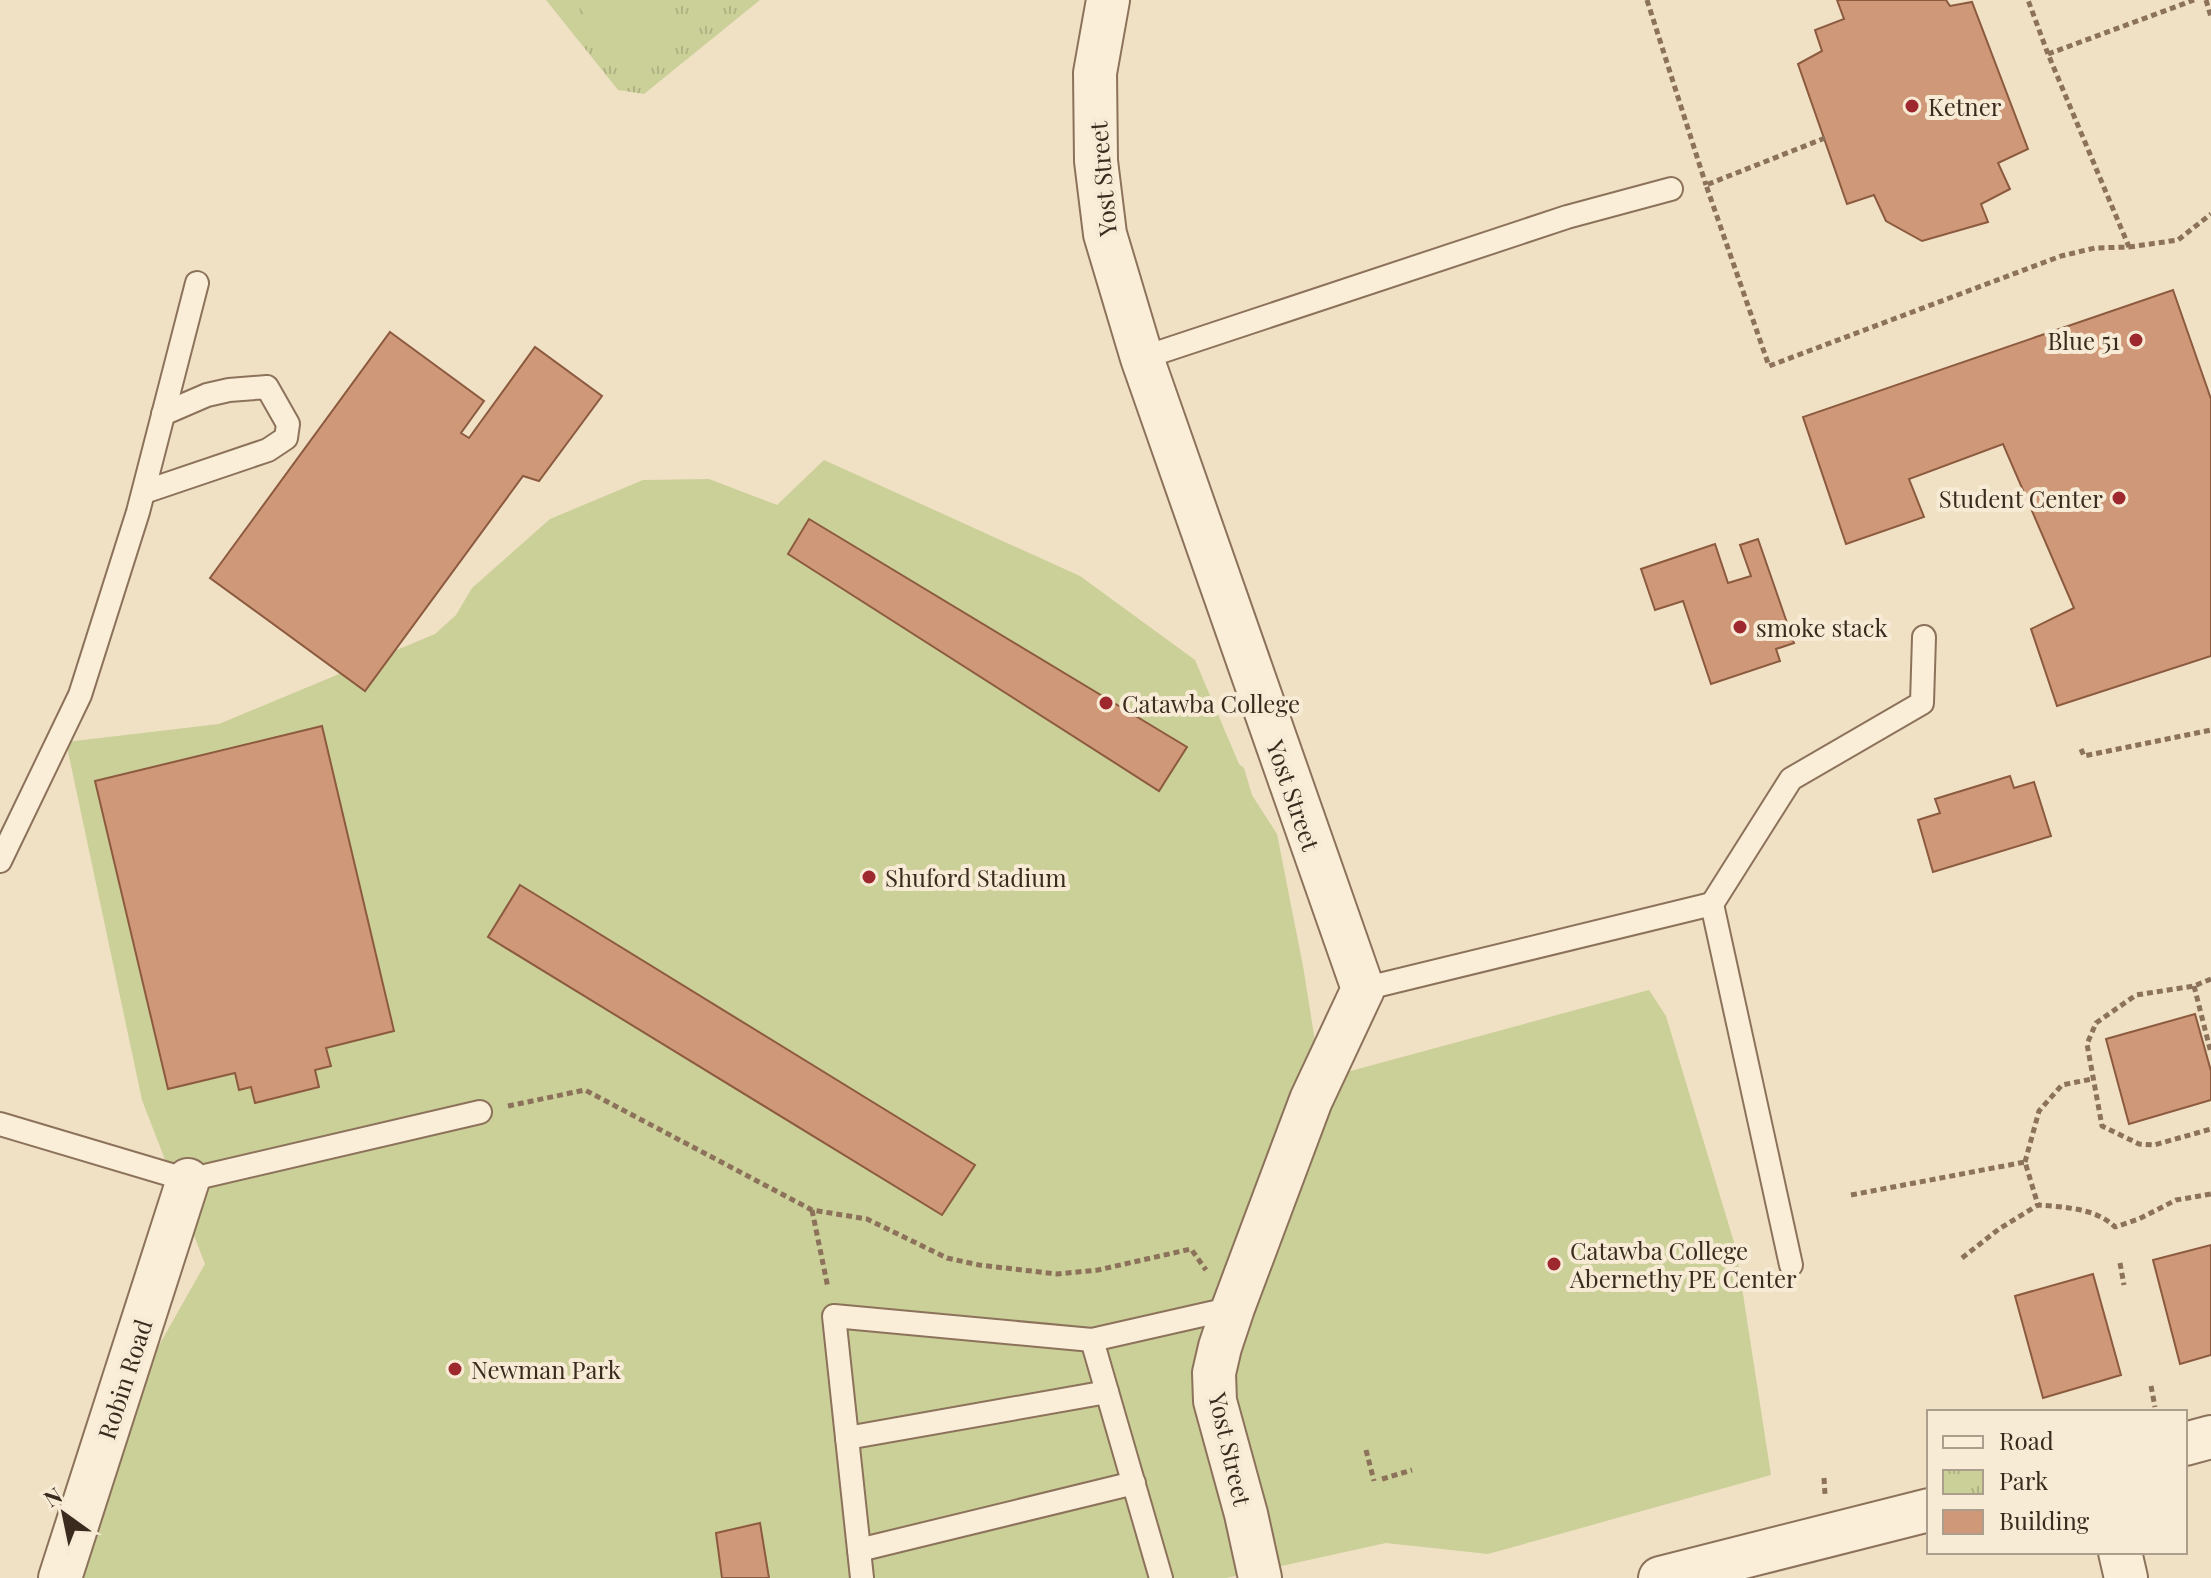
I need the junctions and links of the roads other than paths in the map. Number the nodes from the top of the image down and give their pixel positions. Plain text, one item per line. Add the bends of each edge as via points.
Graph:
1 (1108, 0) edge
2 (1671, 189) dead end
3 (197, 283) dead end
4 (1142, 358) junction
5 (163, 414) junction
6 (144, 492) junction
7 (1924, 637) dead end
8 (0, 861) edge
9 (1712, 904) junction
10 (1363, 989) junction
11 (480, 1112) road end
12 (0, 1124) edge
13 (188, 1180) junction
14 (1791, 1265) dead end
15 (1233, 1308) junction
16 (1092, 1340) junction
17 (1107, 1392) junction
18 (2211, 1437) edge
19 (847, 1438) junction
20 (2187, 1443) edge
21 (1134, 1483) junction
22 (1927, 1511) edge
23 (859, 1550) junction
24 (2120, 1554) edge
25 (60, 1578) edge
26 (862, 1578) edge
27 (1161, 1578) edge
28 (1260, 1578) edge
29 (1660, 1578) edge
30 (2126, 1578) edge

1 - 4 street, Yost Street via 1095,73 1096,161 1105,234
2 - 4 lane via 1567,217
3 - 5 lane
4 - 10 street, Yost Street
5 - 6 lane
5 - 6 lane via 207,395 267,387 288,424 286,438 268,450
6 - 8 lane via 80,695
7 - 9 lane via 1922,703 1791,779
9 - 10 lane
9 - 14 lane
10 - 15 street, Yost Street via 1311,1100
11 - 13 lane
12 - 13 lane
13 - 25 street, Robin Road
15 - 16 lane
15 - 28 street, Yost Street via 1214,1373 1215,1401
16 - 17 lane
16 - 19 lane via 834,1316
17 - 19 lane
17 - 21 lane
18 - 20 street
19 - 23 lane
21 - 23 lane
21 - 27 lane
22 - 29 street
23 - 26 lane
24 - 30 street

